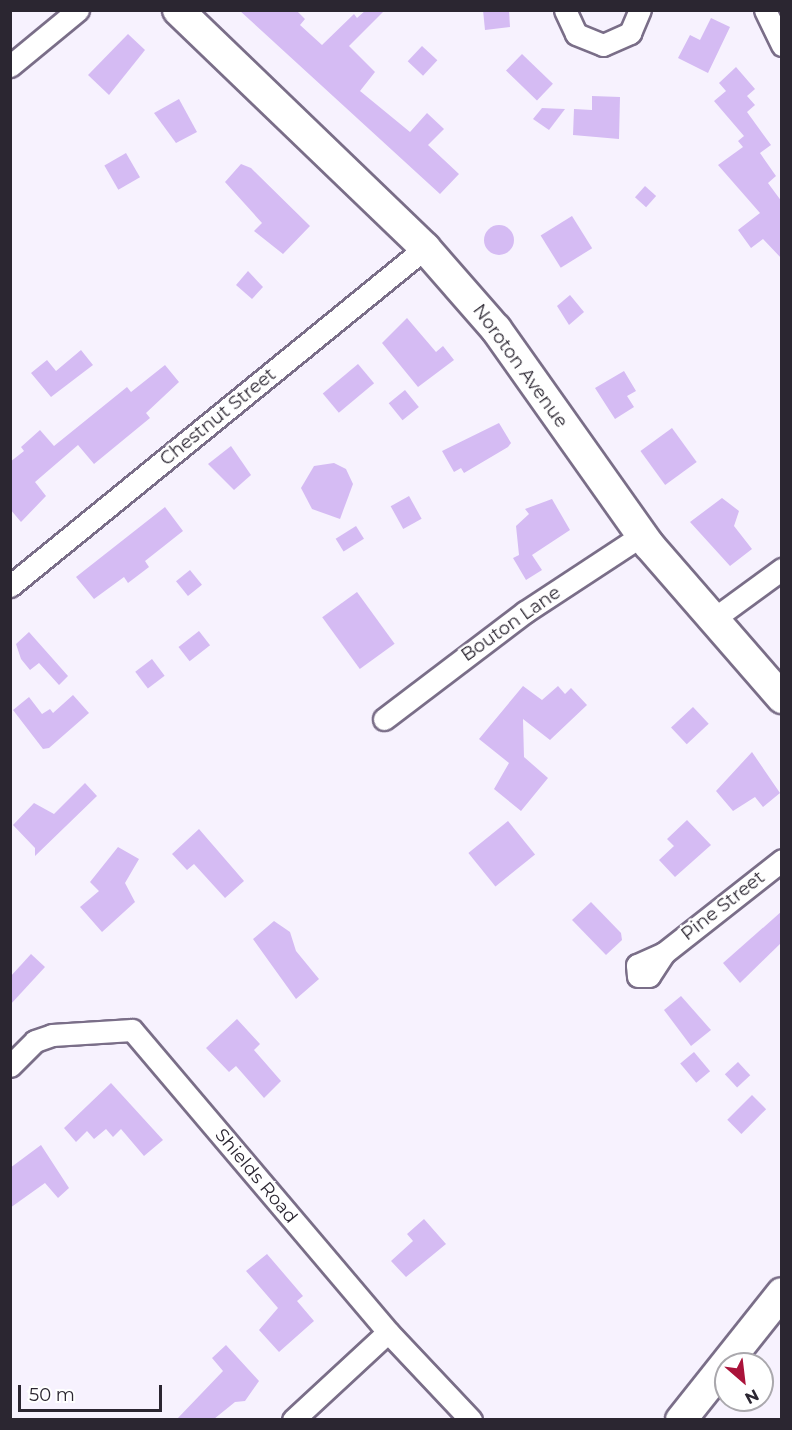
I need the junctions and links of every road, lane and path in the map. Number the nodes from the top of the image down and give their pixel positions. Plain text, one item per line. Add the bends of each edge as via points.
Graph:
1 (78, 10) edge
2 (178, 10) edge
3 (566, 10) edge
4 (640, 10) edge
5 (765, 10) edge
6 (782, 45) edge
7 (10, 66) edge
8 (425, 248) junction
9 (642, 536) junction
10 (782, 569) edge
11 (10, 586) edge
12 (712, 620) junction
13 (782, 698) edge
14 (384, 719) dead end
15 (782, 860) edge
16 (664, 953) dead end
17 (10, 1066) edge
18 (782, 1293) edge
19 (388, 1332) junction
20 (293, 1419) edge
21 (471, 1419) edge
22 (681, 1419) edge

1 - 7 street
2 - 8 main road, Noroton Avenue
3 - 4 street via 576,34 603,45 630,33
5 - 6 street
8 - 9 main road, Noroton Avenue via 496,329
8 - 11 street, Chestnut Street
9 - 12 main road, Noroton Avenue
9 - 14 street, Bouton Lane via 525,612
10 - 12 street
12 - 13 main road, Noroton Avenue
15 - 16 street, Pine Street
17 - 19 street, Shields Road via 35,1041 52,1035 132,1030
18 - 22 main road
19 - 20 street
19 - 21 street, Shields Road

